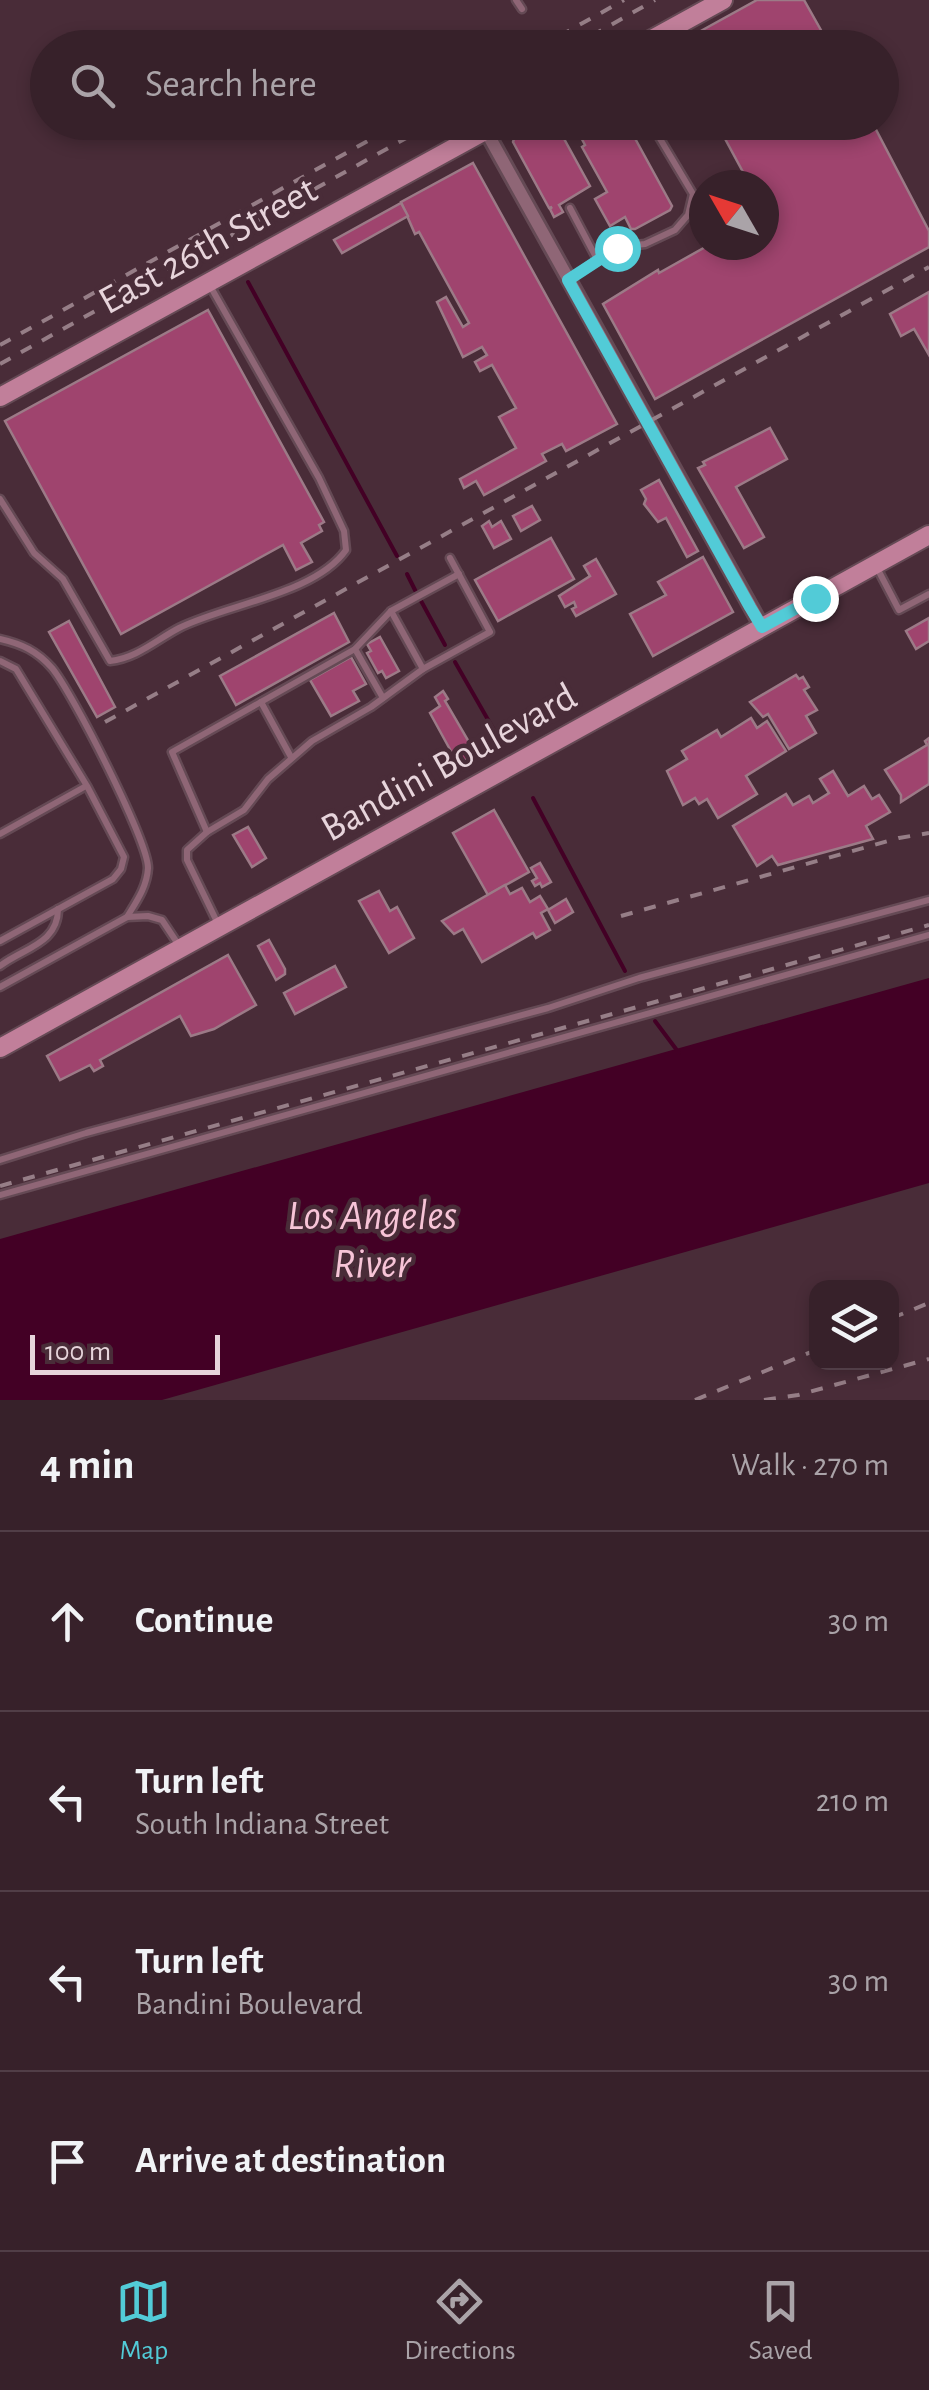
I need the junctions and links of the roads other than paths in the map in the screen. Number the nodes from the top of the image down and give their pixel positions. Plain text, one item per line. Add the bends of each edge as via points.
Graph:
1 (516, 0) edge
2 (723, 0) edge
3 (522, 9) dead end
4 (669, 30) edge
5 (469, 140) edge
6 (499, 140) edge
7 (661, 140) edge
8 (570, 208) dead end
9 (598, 261) junction
10 (568, 280) junction
11 (209, 282) junction
12 (0, 398) edge
13 (0, 498) edge
14 (929, 535) edge
15 (450, 558) dead end
16 (875, 565) junction
17 (459, 574) junction
18 (929, 594) edge
19 (391, 610) junction
20 (762, 627) junction
21 (0, 638) edge
22 (355, 650) junction
23 (0, 660) edge
24 (423, 668) junction
25 (383, 698) junction
26 (261, 702) junction
27 (291, 757) junction
28 (86, 786) junction
29 (207, 832) junction
30 (0, 833) edge
31 (929, 900) edge
32 (58, 909) junction
33 (127, 917) junction
34 (220, 927) junction
35 (929, 934) edge
36 (0, 941) edge
37 (181, 948) junction
38 (0, 966) edge
39 (0, 987) edge
40 (0, 1048) edge
41 (0, 1160) edge
42 (0, 1195) edge

1 - 3 lane
2 - 4 main road
5 - 11 main road, East 26th Street
6 - 10 street
7 - 9 lane via 693,194 688,215 675,230
8 - 9 lane
9 - 10 lane
10 - 20 street
11 - 12 main road, East 26th Street
11 - 13 lane via 344,531 346,550 336,564 110,662 63,580 34,553
14 - 16 main road, Bandini Boulevard
15 - 17 lane
16 - 18 lane via 898,610
16 - 20 main road, Bandini Boulevard
17 - 19 lane
17 - 24 lane via 490,632
19 - 22 lane
19 - 24 lane
20 - 34 main road, Bandini Boulevard
21 - 33 lane via 25,646 52,668 110,773 147,857 144,886
22 - 25 lane
22 - 26 lane
23 - 28 lane via 16,670
24 - 25 lane
25 - 27 lane
26 - 27 lane
26 - 29 lane via 172,752
27 - 29 lane via 244,810
28 - 30 lane
28 - 32 lane via 124,857 113,879
29 - 34 lane via 187,850 186,860
31 - 41 lane
32 - 36 lane
32 - 38 lane via 52,934
33 - 37 lane via 162,920
33 - 39 lane
34 - 37 main road, Bandini Boulevard
35 - 42 lane
37 - 40 main road, Bandini Boulevard

